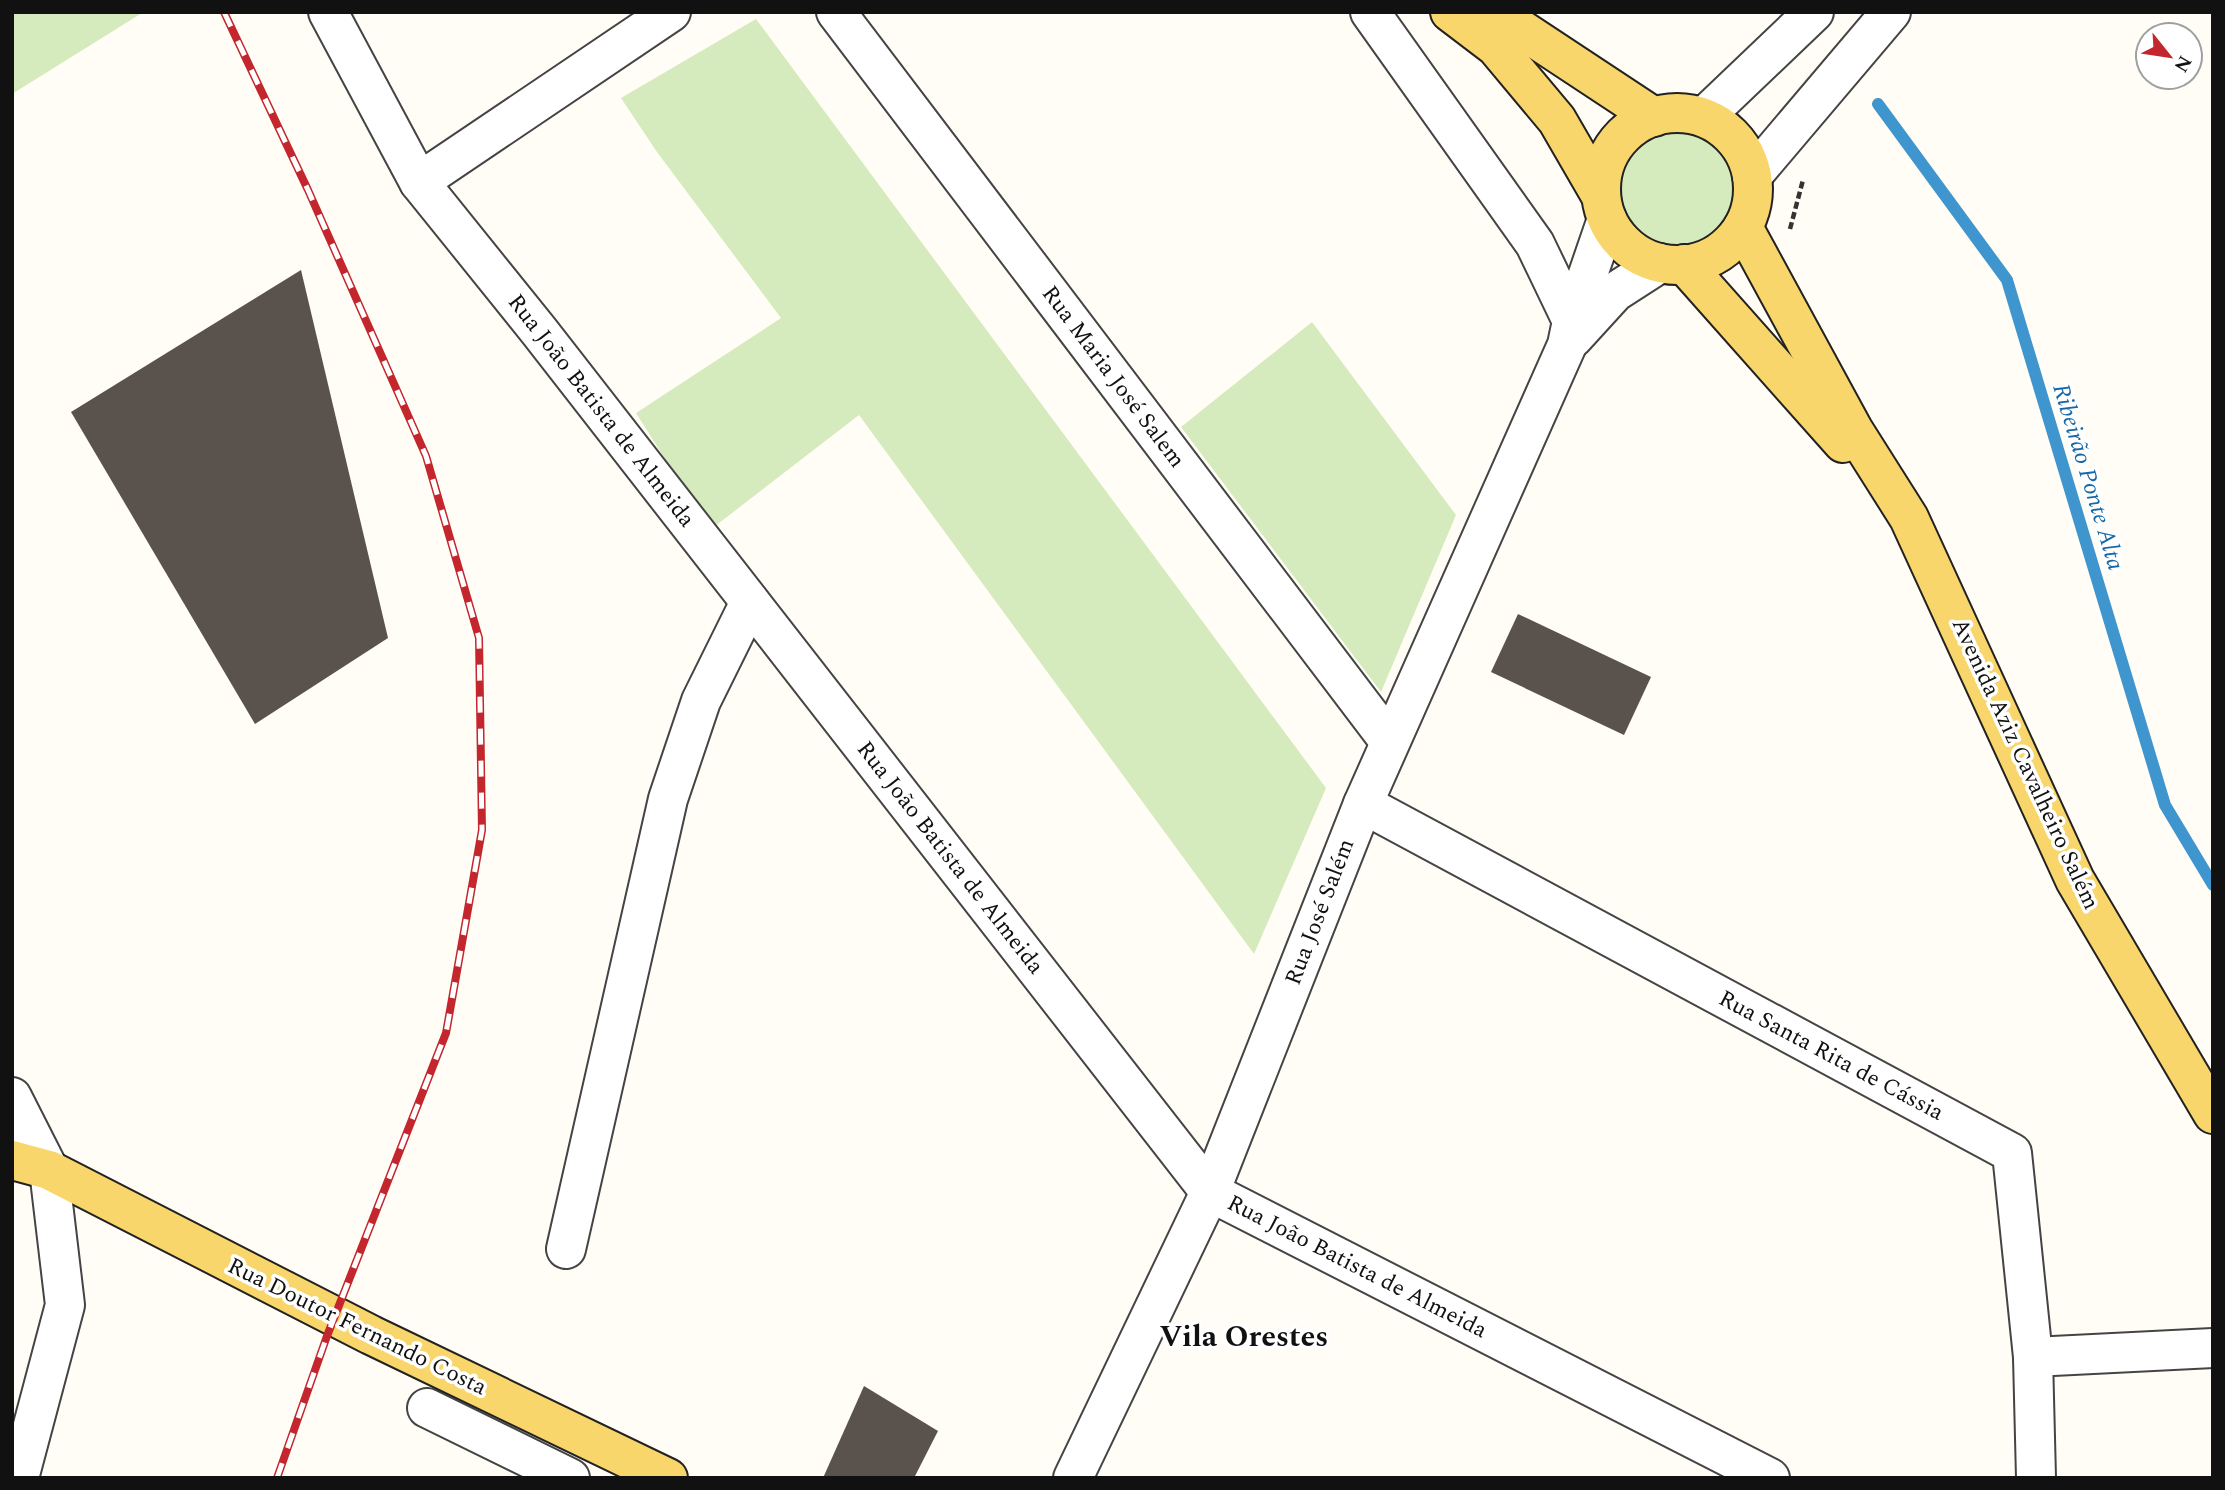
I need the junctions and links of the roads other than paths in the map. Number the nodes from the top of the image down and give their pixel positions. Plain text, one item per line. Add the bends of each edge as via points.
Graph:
1 (328, 12) edge
2 (671, 12) edge
3 (836, 12) edge
4 (1370, 12) edge
5 (1450, 12) edge
6 (1495, 12) edge
7 (1814, 12) edge
8 (1891, 12) edge
9 (1654, 117) junction
10 (1704, 117) junction
11 (1752, 176) junction
12 (419, 182) junction
13 (1604, 208) junction
14 (1743, 227) junction
15 (1672, 264) junction
16 (1570, 333) junction
17 (1909, 518) junction
18 (750, 602) junction
19 (1390, 742) junction
20 (1363, 804) junction
21 (12, 1097) edge
22 (2213, 1114) edge
23 (12, 1160) edge
24 (49, 1170) junction
25 (1210, 1192) junction
26 (566, 1249) dead end
27 (2213, 1348) edge
28 (2033, 1357) junction
29 (427, 1408) dead end
30 (19, 1478) edge
31 (570, 1478) edge
32 (668, 1478) edge
33 (1073, 1478) edge
34 (1770, 1478) edge
35 (2036, 1478) edge

1 - 12 street, Rua João Batista de Almeida
2 - 12 street
3 - 19 street, Rua Maria José Salem
4 - 16 street via 1535,244
5 - 13 main road via 1496,47 1558,120
6 - 9 main road
7 - 10 street
8 - 11 street
9 - 10 main road via 1679,112
9 - 13 main road via 1630,128 1612,148 1602,172
10 - 11 main road via 1727,131 1744,151
11 - 14 main road via 1752,202
12 - 18 street, Rua João Batista de Almeida
13 - 15 main road via 1619,240 1638,254
13 - 16 street
14 - 15 main road via 1727,246 1707,259
14 - 17 main road, Avenida Aziz Cavalheiro Salém via 1854,431
15 - 16 street via 1615,292
15 - 17 main road, Avenida Aziz Cavalheiro Salém
16 - 19 street, Rua José Salém
17 - 22 main road, Avenida Aziz Cavalheiro Salém via 2075,880
18 - 25 street, Rua João Batista de Almeida
18 - 26 street via 701,701 668,799
19 - 20 street, Rua José Salém
20 - 25 street, Rua José Salém
20 - 28 street, Rua Santa Rita de Cássia via 2012,1153
21 - 24 street
23 - 24 main road, Rua Doutor Fernando Costa
24 - 30 street via 65,1305
24 - 32 main road, Rua Doutor Fernando Costa via 344,1322
25 - 33 street, Rua José Salém
25 - 34 street, Rua João Batista de Almeida
27 - 28 street
28 - 35 street, Rua Santa Rita de Cássia
29 - 31 street

